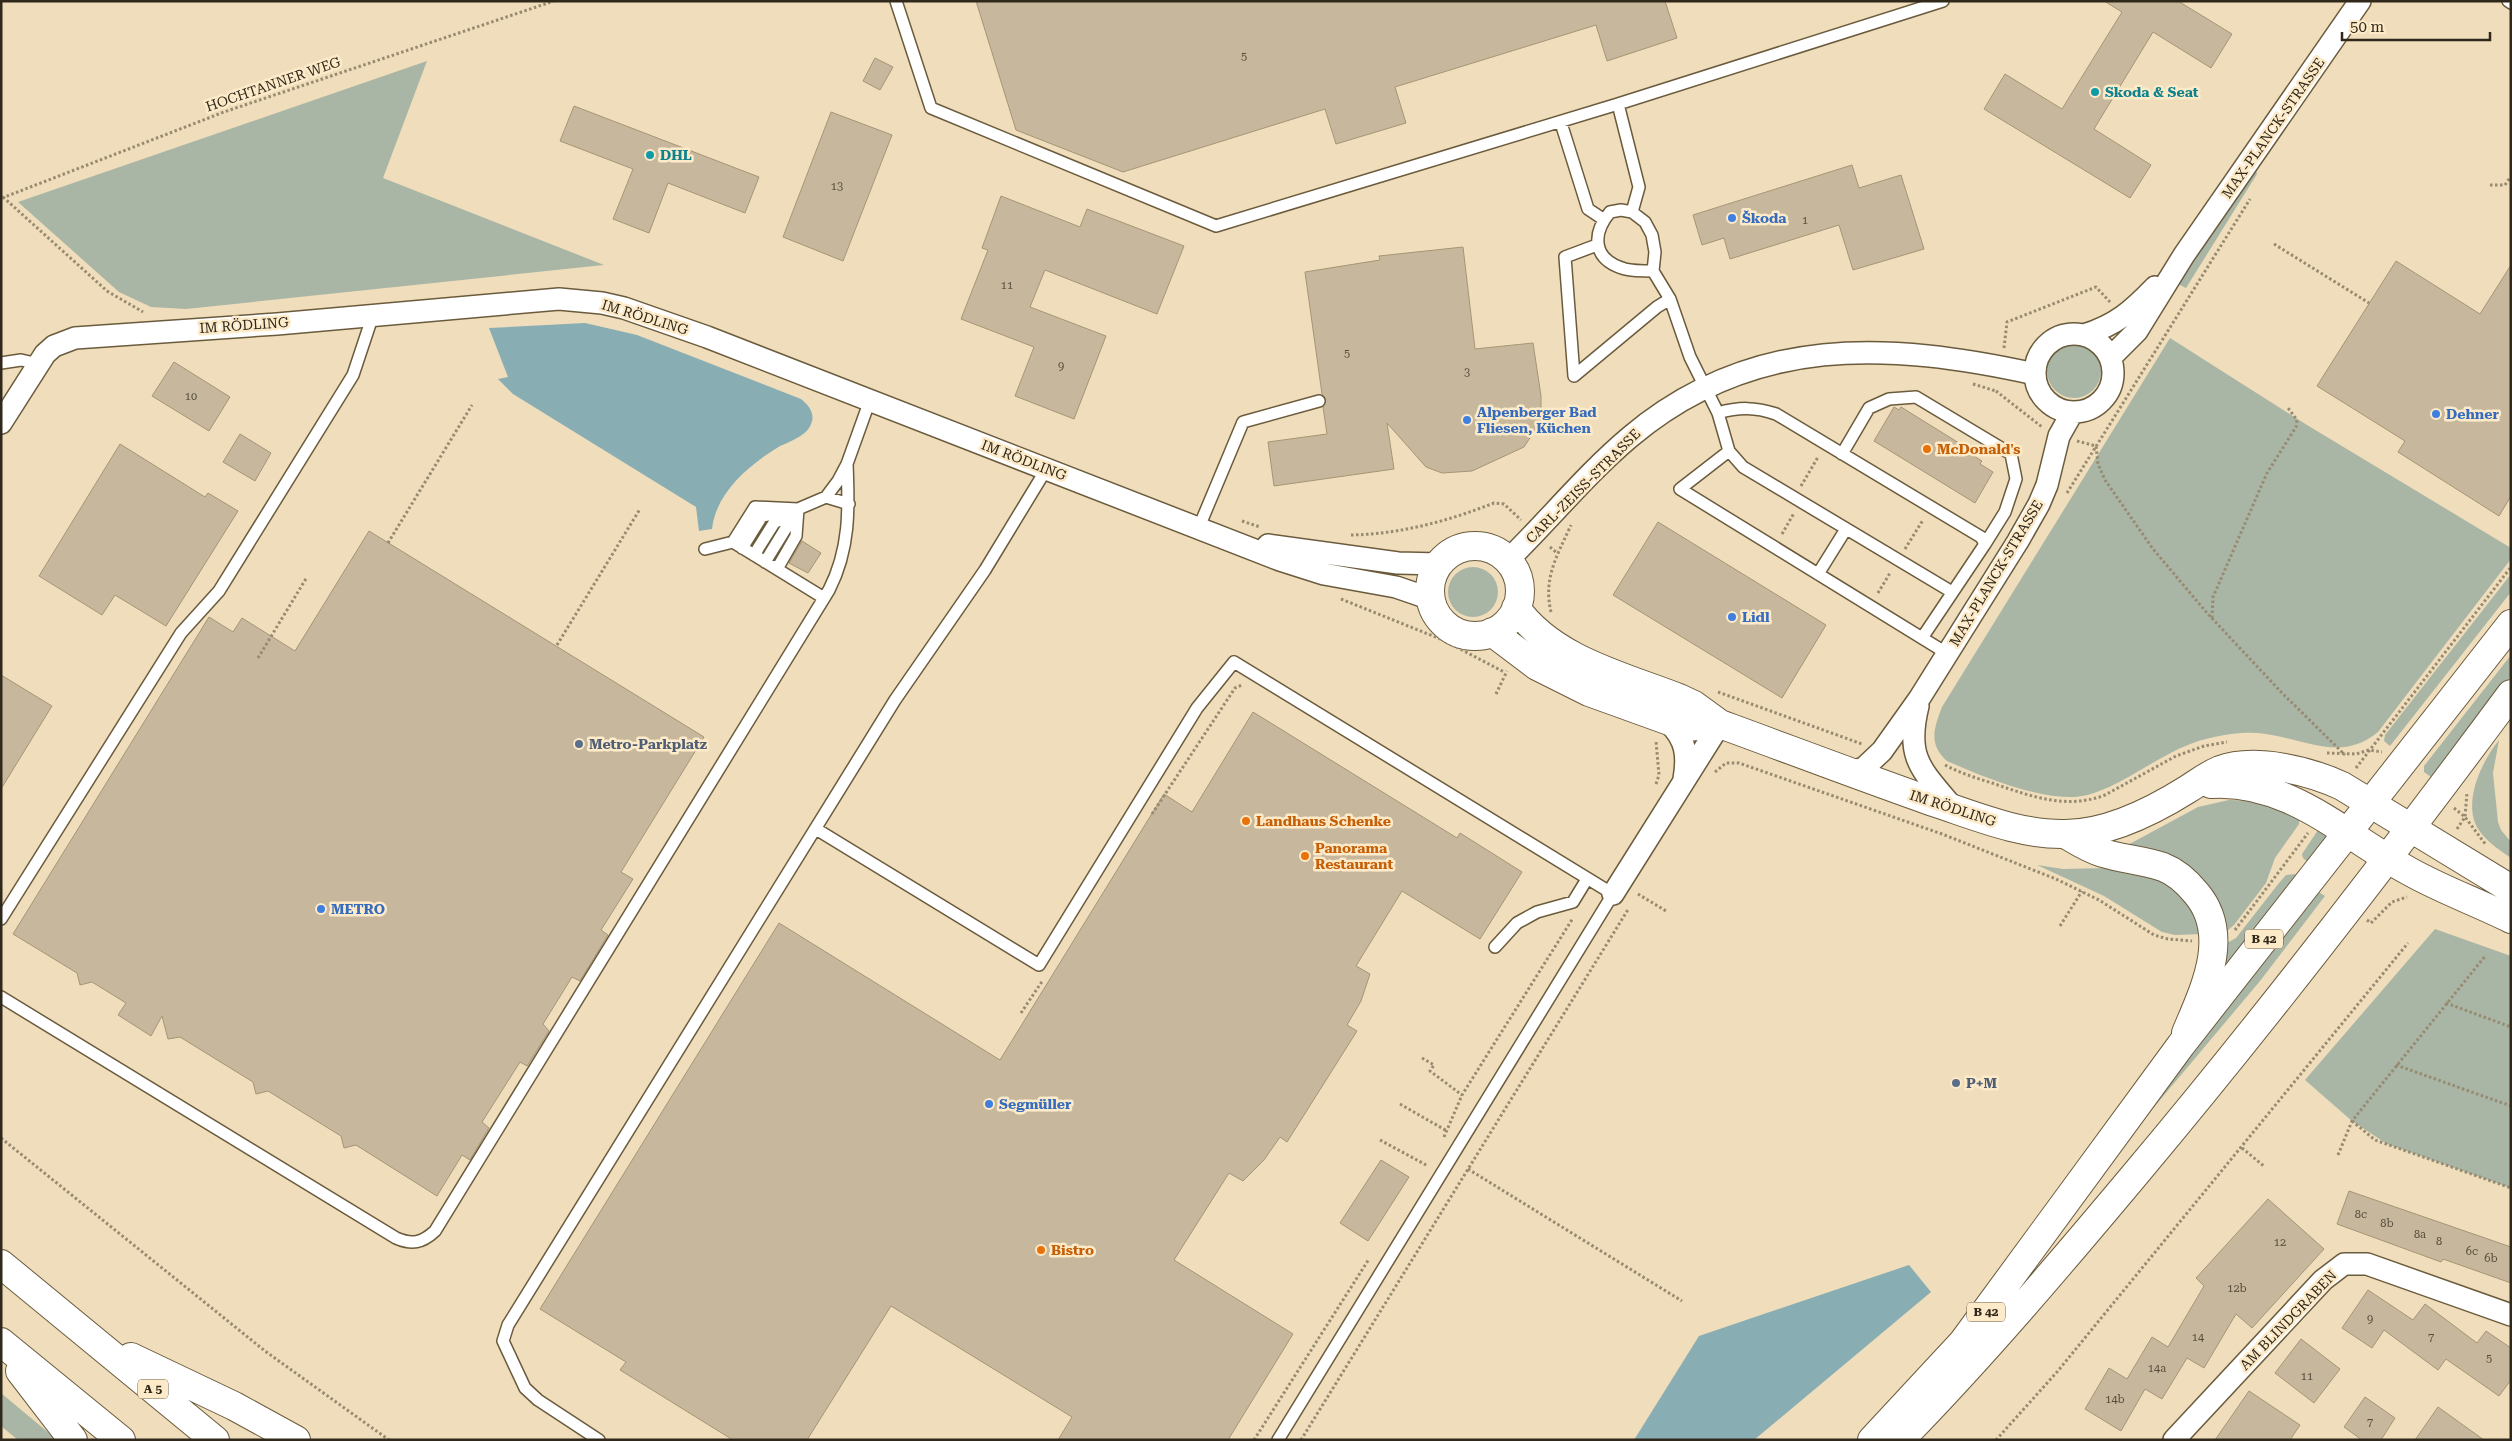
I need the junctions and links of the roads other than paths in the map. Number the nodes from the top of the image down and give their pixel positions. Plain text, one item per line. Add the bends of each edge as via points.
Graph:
1 (896, 1) edge
2 (1943, 1) edge
3 (2360, 1) edge
4 (1618, 104) junction
5 (1560, 123) junction
6 (1632, 212) junction
7 (1603, 219) junction
8 (1598, 245) junction
9 (1652, 271) junction
10 (1670, 300) junction
11 (373, 315) junction
12 (2130, 323) junction
13 (2084, 335) junction
14 (2110, 358) junction
15 (1, 363) edge
16 (39, 364) junction
17 (2035, 374) junction
18 (1706, 388) junction
19 (870, 400) junction
20 (1319, 402) dead end
21 (1718, 413) junction
22 (2072, 413) junction
23 (1, 423) edge
24 (1729, 451) junction
25 (1842, 454) junction
26 (848, 464) junction
27 (1047, 468) junction
28 (826, 497) junction
29 (849, 504) junction
30 (798, 509) junction
31 (1199, 527) junction
32 (1846, 529) junction
33 (1983, 540) junction
34 (1235, 541) junction
35 (738, 545) junction
36 (705, 549) dead end
37 (754, 555) junction
38 (1508, 560) junction
39 (765, 562) junction
40 (1438, 564) junction
41 (776, 569) junction
42 (1818, 574) junction
43 (1952, 592) junction
44 (824, 598) junction
45 (1430, 599) junction
46 (1516, 608) junction
47 (2511, 624) edge
48 (1492, 632) junction
49 (1922, 638) junction
50 (1948, 654) junction
51 (2511, 694) edge
52 (1920, 699) junction
53 (1720, 724) junction
54 (1663, 730) junction
55 (1850, 772) junction
56 (1684, 781) junction
57 (2188, 789) junction
58 (2371, 803) junction
59 (1954, 809) junction
60 (2411, 828) junction
61 (816, 829) junction
62 (2347, 833) junction
63 (2065, 834) junction
64 (2388, 858) junction
65 (1587, 879) junction
66 (2511, 888) edge
67 (1613, 894) junction
68 (1, 919) edge
69 (2511, 919) edge
70 (1495, 948) dead end
71 (1, 997) edge
72 (2181, 1045) junction
73 (1, 1264) edge
74 (2511, 1315) edge
75 (91, 1338) junction
76 (1, 1344) edge
77 (73, 1440) edge
78 (121, 1440) edge
79 (215, 1440) edge
80 (296, 1440) edge
81 (599, 1440) edge
82 (1278, 1440) edge
83 (1872, 1440) edge
84 (1900, 1440) edge
85 (2174, 1440) edge

1 - 5 lane via 931,108 1216,226
2 - 4 lane
3 - 12 street, MAX-PLANCK-STRASSE via 2184,255
4 - 5 lane
4 - 6 lane via 1639,187
5 - 7 lane via 1588,209
6 - 7 lane via 1610,212
6 - 9 lane via 1645,222 1652,235 1655,252
7 - 8 lane via 1597,230
8 - 9 lane via 1610,262 1626,269
8 - 10 lane via 1564,257 1574,376 1657,307
9 - 10 lane
10 - 18 lane via 1690,357
11 - 16 street, IM RÖDLING via 75,338 54,346
11 - 19 street, IM RÖDLING via 536,299 602,302 663,321
11 - 68 lane via 353,375 219,591 180,633
12 - 13 street, MAX-PLANCK-STRASSE
12 - 14 street, MAX-PLANCK-STRASSE
13 - 14 street via 2100,343
13 - 17 street via 2068,334 2054,339 2040,354
14 - 22 street via 2113,370 2108,393 2090,409
15 - 16 lane via 21,360
16 - 23 street, IM RÖDLING
17 - 18 street, CARL-ZEISS-STRASSE via 1923,355 1845,352 1797,357
17 - 22 street via 2044,399 2058,409
18 - 21 lane
18 - 38 street, CARL-ZEISS-STRASSE via 1665,411 1630,437
19 - 26 lane
19 - 27 street, IM RÖDLING
20 - 31 lane via 1243,422
21 - 24 lane
21 - 25 lane via 1754,407 1776,414
22 - 50 street, MAX-PLANCK-STRASSE via 2059,436 2039,504
24 - 32 lane via 1744,468
24 - 42 lane via 1680,490
25 - 33 lane
25 - 33 lane via 1869,408 1889,399 1916,397 2010,454 2016,478 2005,512
26 - 28 lane
26 - 29 lane
27 - 31 street, IM RÖDLING
27 - 61 lane via 985,570 895,700
28 - 29 lane
28 - 30 lane
29 - 44 lane via 842,559
30 - 35 lane via 755,507
30 - 37 lane via 774,522
30 - 39 lane
30 - 41 lane via 796,536
31 - 34 street, IM RÖDLING
32 - 42 lane
32 - 43 lane
33 - 43 lane
34 - 40 street, IM RÖDLING via 1398,563
34 - 45 street, IM RÖDLING via 1324,574 1396,587
35 - 36 lane
35 - 37 lane
37 - 39 lane
38 - 40 main road via 1489,548 1478,546 1456,550
38 - 46 main road via 1519,582
39 - 41 lane
40 - 45 main road via 1430,586
41 - 44 lane
42 - 49 lane
43 - 49 lane
44 - 71 lane via 440,1222 417,1243 396,1238
45 - 48 main road via 1438,616 1453,630 1465,635
46 - 48 main road via 1506,622
46 - 53 main road, IM RÖDLING via 1538,633 1564,651 1679,698
47 - 58 main road, B 42
48 - 54 main road, IM RÖDLING via 1537,666
49 - 50 lane
50 - 52 street, MAX-PLANCK-STRASSE
51 - 60 main road, B 42
52 - 55 street, MAX-PLANCK-STRASSE via 1882,751 1864,768
52 - 59 street, MAX-PLANCK-STRASSE via 1912,731 1914,751 1926,775
53 - 54 main road, IM RÖDLING
53 - 55 main road, IM RÖDLING
53 - 56 street
54 - 56 street via 1677,730 1684,745
55 - 59 main road, IM RÖDLING
56 - 67 street
57 - 58 main road, IM RÖDLING via 2222,769 2254,765 2313,775 2342,786
57 - 62 main road, IM RÖDLING via 2228,783 2261,787 2290,798
57 - 63 main road, IM RÖDLING via 2107,828
58 - 60 main road, IM RÖDLING
58 - 62 main road, B 42
59 - 63 main road, IM RÖDLING via 2025,830
60 - 64 main road, B 42
60 - 66 main road, IM RÖDLING
61 - 65 lane via 1039,965 1197,708 1234,662
61 - 81 lane via 508,1325 502,1341 525,1388
62 - 64 main road, IM RÖDLING
62 - 72 main road, B 42
63 - 72 main road via 2102,853 2153,864 2179,876 2200,898 2210,917 2214,940 2210,969
64 - 69 main road, IM RÖDLING via 2424,880
64 - 84 main road, B 42 via 2263,1019 2070,1253 1977,1360
65 - 67 lane
65 - 70 lane via 1573,902 1537,912 1517,922
67 - 82 lane
72 - 83 main road, B 42 via 1963,1342
73 - 75 main road, A 5
74 - 85 street, AM BLINDGRABEN via 2368,1264 2344,1264 2323,1280
75 - 79 main road, A 5
75 - 80 main road via 234,1406
76 - 77 main road
76 - 78 main road

